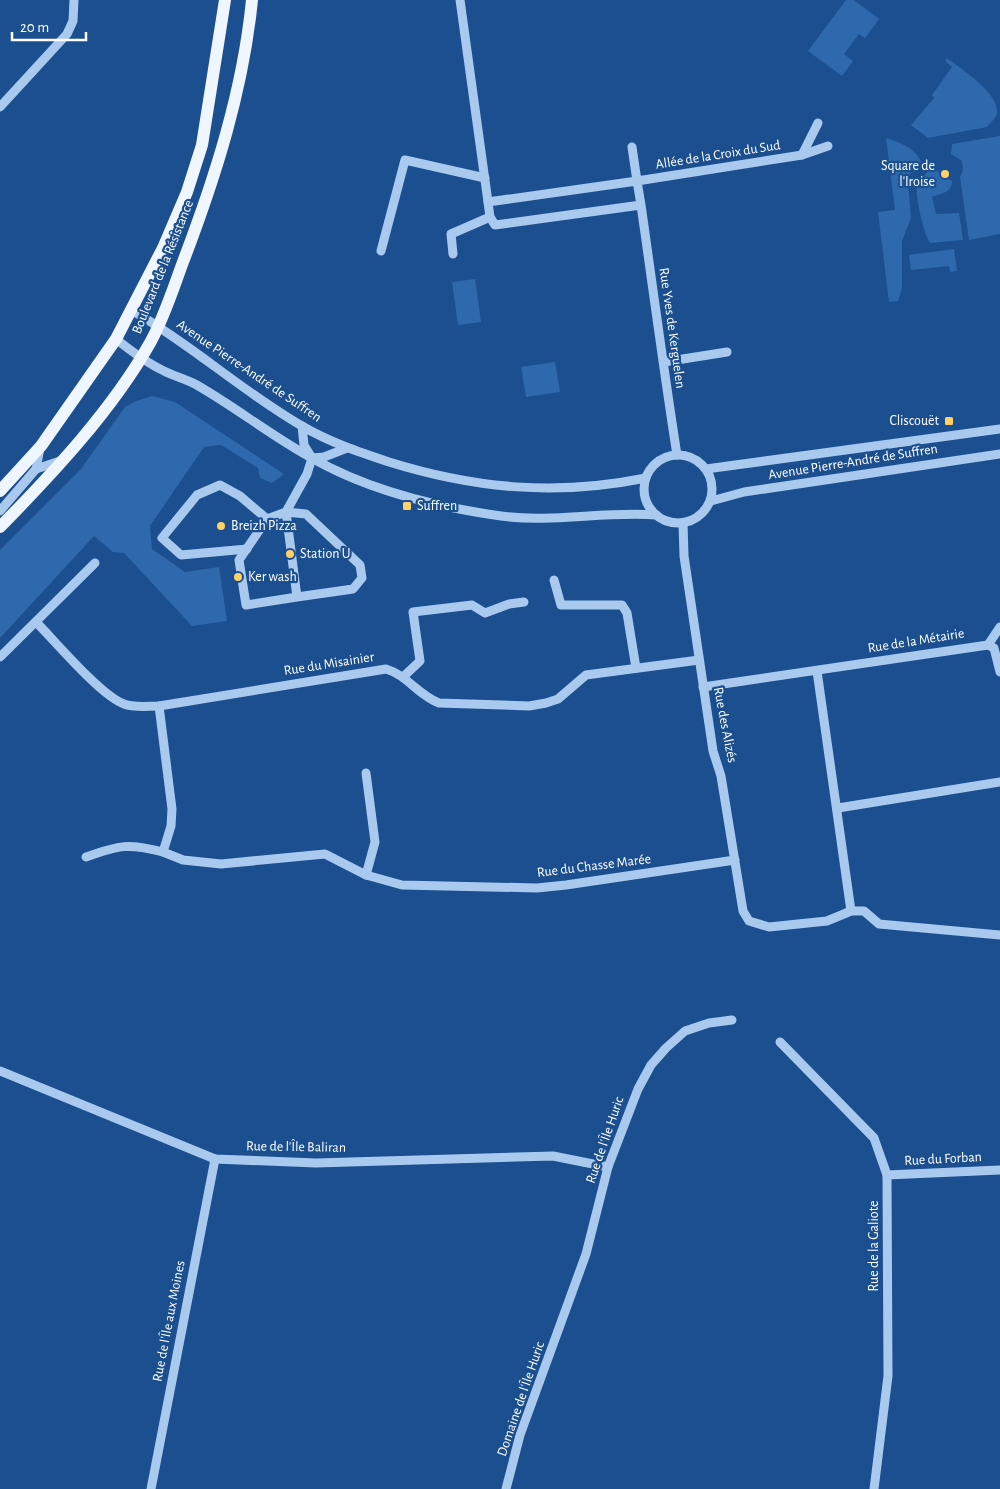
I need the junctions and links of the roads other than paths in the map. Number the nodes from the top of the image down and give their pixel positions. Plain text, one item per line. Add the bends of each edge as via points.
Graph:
1 (74, 0) edge
2 (225, 0) edge
3 (252, 0) edge
4 (460, 0) edge
5 (0, 107) edge
6 (818, 123) dead end
7 (828, 146) dead end
8 (632, 147) dead end
9 (802, 155) junction
10 (485, 178) junction
11 (637, 181) junction
12 (488, 202) junction
13 (641, 205) junction
14 (490, 217) junction
15 (381, 252) dead end
16 (453, 254) dead end
17 (133, 310) junction
18 (158, 326) junction
19 (116, 339) junction
20 (726, 352) dead end
21 (141, 358) junction
22 (664, 362) junction
23 (302, 426) junction
24 (1000, 428) edge
25 (40, 446) junction
26 (348, 448) junction
27 (1000, 454) edge
28 (677, 455) junction
29 (312, 458) junction
30 (64, 460) junction
31 (36, 469) junction
32 (706, 469) junction
33 (646, 478) junction
34 (0, 491) edge
35 (710, 501) junction
36 (0, 511) edge
37 (286, 512) junction
38 (656, 515) junction
39 (267, 519) junction
40 (683, 523) junction
41 (0, 527) edge
42 (247, 549) junction
43 (95, 562) dead end
44 (554, 580) dead end
45 (297, 597) junction
46 (524, 602) dead end
47 (36, 622) junction
48 (1000, 627) edge
49 (988, 645) junction
50 (0, 657) edge
51 (699, 660) junction
52 (636, 668) junction
53 (817, 670) junction
54 (1000, 671) edge
55 (403, 677) junction
56 (703, 687) junction
57 (159, 706) junction
58 (366, 773) dead end
59 (1000, 782) edge
60 (838, 808) junction
61 (163, 852) junction
62 (86, 857) dead end
63 (735, 860) junction
64 (366, 875) junction
65 (851, 911) junction
66 (1000, 935) edge
67 (732, 1020) dead end
68 (780, 1042) dead end
69 (0, 1071) edge
70 (215, 1159) junction
71 (608, 1167) junction
72 (1000, 1170) edge
73 (887, 1175) junction
74 (564, 1319) joint
75 (151, 1489) edge
76 (506, 1489) edge
77 (874, 1489) edge

1 - 5 street via 67,34
2 - 17 main road, Boulevard de la Résistance via 202,145 187,192
3 - 18 main road, Boulevard de la Résistance via 236,96 221,150 206,201
4 - 10 street
6 - 9 street
7 - 9 street, Allée de la Croix du Sud
8 - 11 street, Rue Yves de Kerguelen
9 - 11 street, Allée de la Croix du Sud
10 - 12 street
10 - 15 street via 404,160
11 - 12 street
11 - 13 street, Rue Yves de Kerguelen
12 - 14 street
13 - 14 street via 505,225 495,225
13 - 22 street, Rue Yves de Kerguelen
14 - 16 street via 451,234
17 - 18 street, Avenue Pierre-André de Suffren
17 - 19 main road, Boulevard de la Résistance
18 - 21 main road, Boulevard de la Résistance
18 - 23 street, Avenue Pierre-André de Suffren via 208,364
19 - 21 street
19 - 25 main road, Boulevard de la Résistance
20 - 22 street
21 - 29 street via 194,384
21 - 30 main road, Boulevard de la Résistance
22 - 28 street, Rue Yves de Kerguelen
23 - 26 street, Avenue Pierre-André de Suffren
23 - 29 street via 304,444
24 - 32 street, Avenue Pierre-André de Suffren
25 - 31 street
25 - 34 main road, Boulevard de la Résistance
26 - 29 street
26 - 33 street, Avenue Pierre-André de Suffren via 435,476 508,488 562,489
27 - 35 street, Avenue Pierre-André de Suffren via 744,492
28 - 32 street via 694,459
28 - 33 street via 659,462
29 - 37 street
29 - 38 street via 388,491 423,502 502,517
30 - 31 street
30 - 41 main road, Boulevard de la Résistance
31 - 36 street
32 - 35 street via 713,490
33 - 38 street via 644,491
35 - 40 street via 704,512
37 - 39 street
37 - 45 street
37 - 45 street via 306,514 360,565 362,578 353,589
38 - 40 street via 673,523
39 - 42 street
39 - 42 street via 240,496 220,485 198,495 162,538 181,555
40 - 51 street, Rue des Alizés via 684,556
42 - 45 street via 239,560 246,605
43 - 47 street
44 - 52 street via 561,605 622,605 627,613
46 - 55 street via 485,613 472,605 413,612 420,661
47 - 50 street
47 - 57 street, Rue du Misainier via 109,696 125,705
48 - 49 street
49 - 53 street, Rue de la Métairie
49 - 54 street via 994,648
51 - 52 street, Rue du Misainier
51 - 56 street, Rue des Alizés
52 - 55 street, Rue du Misainier via 586,675 558,699 529,706 439,703 426,698
53 - 56 street, Rue de la Métairie
53 - 60 street
55 - 57 street, Rue du Misainier via 386,669
56 - 63 street, Rue des Alizés
57 - 61 street via 172,809 171,826
58 - 64 street via 375,842
59 - 60 street
60 - 65 street
61 - 62 street, Rue du Chasse Marée via 137,846 116,846
61 - 64 street, Rue du Chasse Marée via 183,860 221,864 325,854
63 - 64 street, Rue du Chasse Marée via 537,888 402,885
63 - 65 street, Rue des Alizés via 743,911 748,921 756,925 769,927 828,921
65 - 66 street via 864,911 878,924
67 - 71 street, Rue de l'Île Huric via 685,1031 651,1065 638,1089
68 - 73 street, Rue de la Galiote via 874,1138
69 - 70 street, Rue de l'Île Baliran
70 - 71 street, Rue de l'Île Baliran via 316,1162 553,1156
70 - 75 street, Rue de l'Île aux Moines
71 - 74 street, Rue de l'Île Huric via 586,1254
72 - 73 street, Rue du Forban
73 - 77 street, Rue de la Galiote via 888,1376
74 - 76 street, Domaine de l'Île Huric via 520,1435

